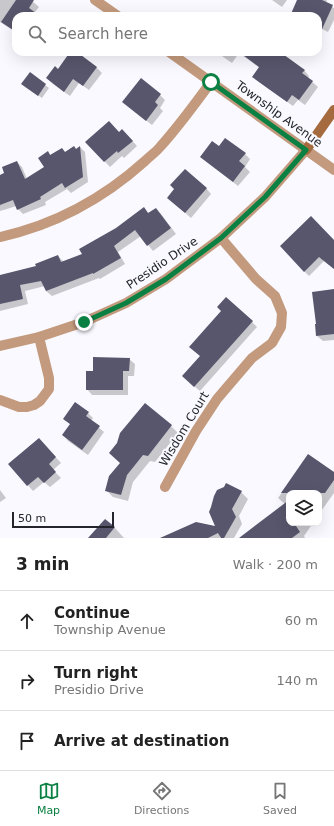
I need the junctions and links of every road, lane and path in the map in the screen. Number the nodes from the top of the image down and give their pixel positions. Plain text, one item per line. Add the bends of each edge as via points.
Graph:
1 (95, 0) edge
2 (112, 12) edge
3 (175, 56) edge
4 (211, 82) junction
5 (334, 110) edge
6 (306, 150) junction
7 (334, 170) edge
8 (0, 237) edge
9 (221, 238) junction
10 (39, 337) junction
11 (0, 346) edge
12 (0, 400) edge
13 (165, 487) dead end

1 - 2 street
3 - 4 street, Township Avenue
4 - 6 street, Township Avenue
4 - 8 street via 180,124 132,173 96,198 60,218
5 - 6 street
6 - 7 street, Township Avenue
6 - 9 street, Presidio Drive via 265,197
9 - 10 street, Presidio Drive via 166,279 126,303 84,322
9 - 13 street, Wisdom Court via 256,279 275,296 282,313 281,327 272,344 252,358 217,399
10 - 11 street, Presidio Drive
10 - 12 street via 49,378 49,389 40,401 27,407

